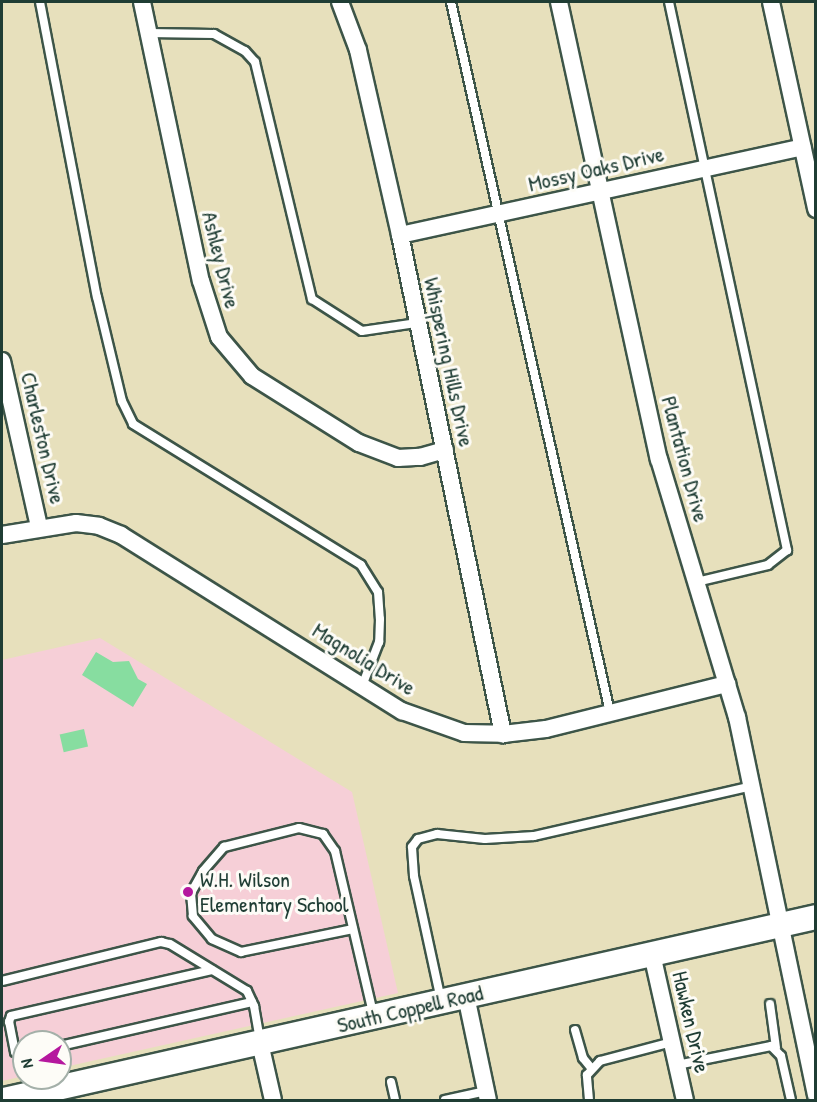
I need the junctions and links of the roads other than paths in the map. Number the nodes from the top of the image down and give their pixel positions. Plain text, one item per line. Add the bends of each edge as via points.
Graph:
1 (40, 2) edge
2 (142, 2) edge
3 (340, 2) edge
4 (451, 2) edge
5 (559, 2) edge
6 (669, 2) edge
7 (771, 2) edge
8 (148, 33) junction
9 (803, 147) junction
10 (705, 168) junction
11 (600, 191) junction
12 (816, 209) edge
13 (499, 214) junction
14 (400, 235) junction
15 (417, 323) junction
16 (2, 361) edge
17 (445, 450) junction
18 (39, 526) junction
19 (2, 535) edge
20 (696, 582) junction
21 (727, 684) junction
22 (362, 686) junction
23 (610, 712) junction
24 (503, 734) junction
25 (752, 786) junction
26 (816, 917) edge
27 (778, 925) junction
28 (353, 929) junction
29 (652, 954) junction
30 (212, 970) junction
31 (2, 981) edge
32 (466, 996) junction
33 (252, 1002) junction
34 (442, 1002) junction
35 (770, 1004) dead end
36 (374, 1017) junction
37 (575, 1030) dead end
38 (12, 1037) edge
39 (672, 1041) junction
40 (261, 1042) junction
41 (72, 1043) edge
42 (776, 1048) junction
43 (677, 1065) junction
44 (591, 1068) junction
45 (391, 1082) dead end
46 (816, 1095) edge
47 (487, 1096) edge
48 (2, 1100) edge
49 (273, 1101) edge
50 (395, 1101) edge
51 (445, 1101) edge
52 (589, 1101) edge
53 (685, 1101) edge
54 (791, 1101) edge

1 - 22 lane via 97,297 122,401 133,424 361,565 378,592 380,619 379,642
2 - 8 street, Ashley Drive
3 - 14 street, Whispering Hills Drive via 358,50
4 - 13 lane
5 - 11 street, Plantation Drive
6 - 10 lane
7 - 9 street
8 - 15 lane via 214,34 245,51 255,62 312,299 362,331
8 - 17 street, Ashley Drive via 201,281 219,337 252,376 359,443 398,458
9 - 10 street, Mossy Oaks Drive
9 - 12 street
10 - 11 street, Mossy Oaks Drive
10 - 20 lane via 787,550 768,565
11 - 13 street, Mossy Oaks Drive
11 - 20 street, Plantation Drive via 659,459
13 - 14 street, Mossy Oaks Drive
13 - 23 lane
14 - 15 street, Whispering Hills Drive
15 - 17 street, Whispering Hills Drive
16 - 18 street, Charleston Drive
17 - 24 street, Whispering Hills Drive
18 - 19 street, Magnolia Drive
18 - 22 street, Magnolia Drive via 76,523 121,535
20 - 21 street, Plantation Drive
21 - 23 street, Magnolia Drive
21 - 25 street, Plantation Drive
22 - 24 street, Magnolia Drive via 402,711 447,729
23 - 24 street, Magnolia Drive via 546,729
25 - 27 street, Plantation Drive
25 - 34 lane via 534,836 485,839 437,834 418,839 412,847 414,876
26 - 27 street, South Coppell Road
27 - 29 street, South Coppell Road
27 - 46 street, Plantation Drive
28 - 28 lane via 335,851 324,834 299,828 224,847 203,871 191,893 193,916 212,939 241,952
28 - 36 lane
29 - 32 street, South Coppell Road
29 - 39 street, Hawken Drive
30 - 31 lane via 161,942
30 - 33 lane via 247,992
30 - 38 lane via 11,1016
32 - 34 street, South Coppell Road
32 - 47 street
33 - 40 lane
33 - 41 lane
34 - 36 street, South Coppell Road
35 - 42 lane
36 - 40 street, South Coppell Road
37 - 44 lane via 583,1058
39 - 43 street, Hawken Drive
39 - 44 lane via 611,1057
40 - 48 street, South Coppell Road
40 - 49 street
42 - 43 lane via 763,1045
42 - 54 lane
43 - 53 street, Hawken Drive
44 - 52 lane via 586,1083
45 - 50 lane
47 - 51 lane

